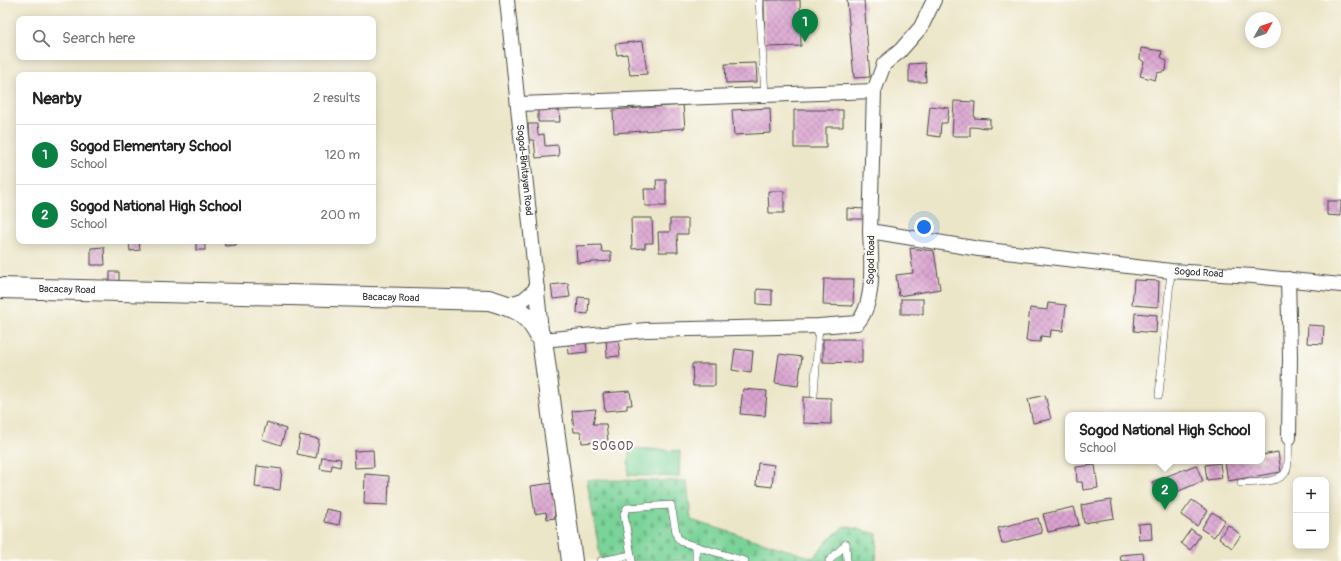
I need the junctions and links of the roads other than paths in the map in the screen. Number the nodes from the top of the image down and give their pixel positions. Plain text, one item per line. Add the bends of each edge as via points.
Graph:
1 (507, 0) edge
2 (759, 0) edge
3 (934, 0) edge
4 (874, 91) junction
5 (765, 95) junction
6 (519, 104) junction
7 (870, 231) junction
8 (1172, 271) junction
9 (1288, 279) junction
10 (1341, 285) edge
11 (0, 288) edge
12 (538, 288) junction
13 (507, 305) junction
14 (820, 326) junction
15 (542, 340) junction
16 (814, 394) dead end
17 (1159, 395) dead end
18 (1289, 438) joint
19 (1241, 483) dead end
20 (696, 546) junction
21 (632, 558) edge
22 (572, 561) edge
23 (601, 561) edge
24 (696, 561) edge
25 (744, 561) edge
26 (830, 561) edge
27 (847, 561) edge

1 - 6 street, Sogod-Binitayan Road
2 - 5 lane
3 - 4 street via 921,27 900,51 884,64
4 - 5 street
4 - 7 street
5 - 6 street
6 - 12 street, Sogod-Binitayan Road
7 - 8 street, Sogod Road via 979,249
7 - 14 street, Sogod Road via 871,286 863,317 857,323
8 - 9 street, Sogod Road
8 - 17 lane
9 - 10 street, Sogod Road
9 - 18 street
11 - 13 main road, Bacacay Road via 489,300
12 - 13 street via 523,300
12 - 15 street, Sogod-Binitayan Road
13 - 15 main road, Bacacay Road via 521,311 530,320
14 - 15 street, Sogod Road via 646,330
14 - 16 lane
15 - 22 main road, Bacacay Road
18 - 19 lane via 1287,470 1283,476 1276,480
20 - 21 lane via 682,542 677,537 671,505 627,508 624,514
20 - 24 lane
20 - 25 lane
21 - 23 lane
26 - 27 lane via 846,544

